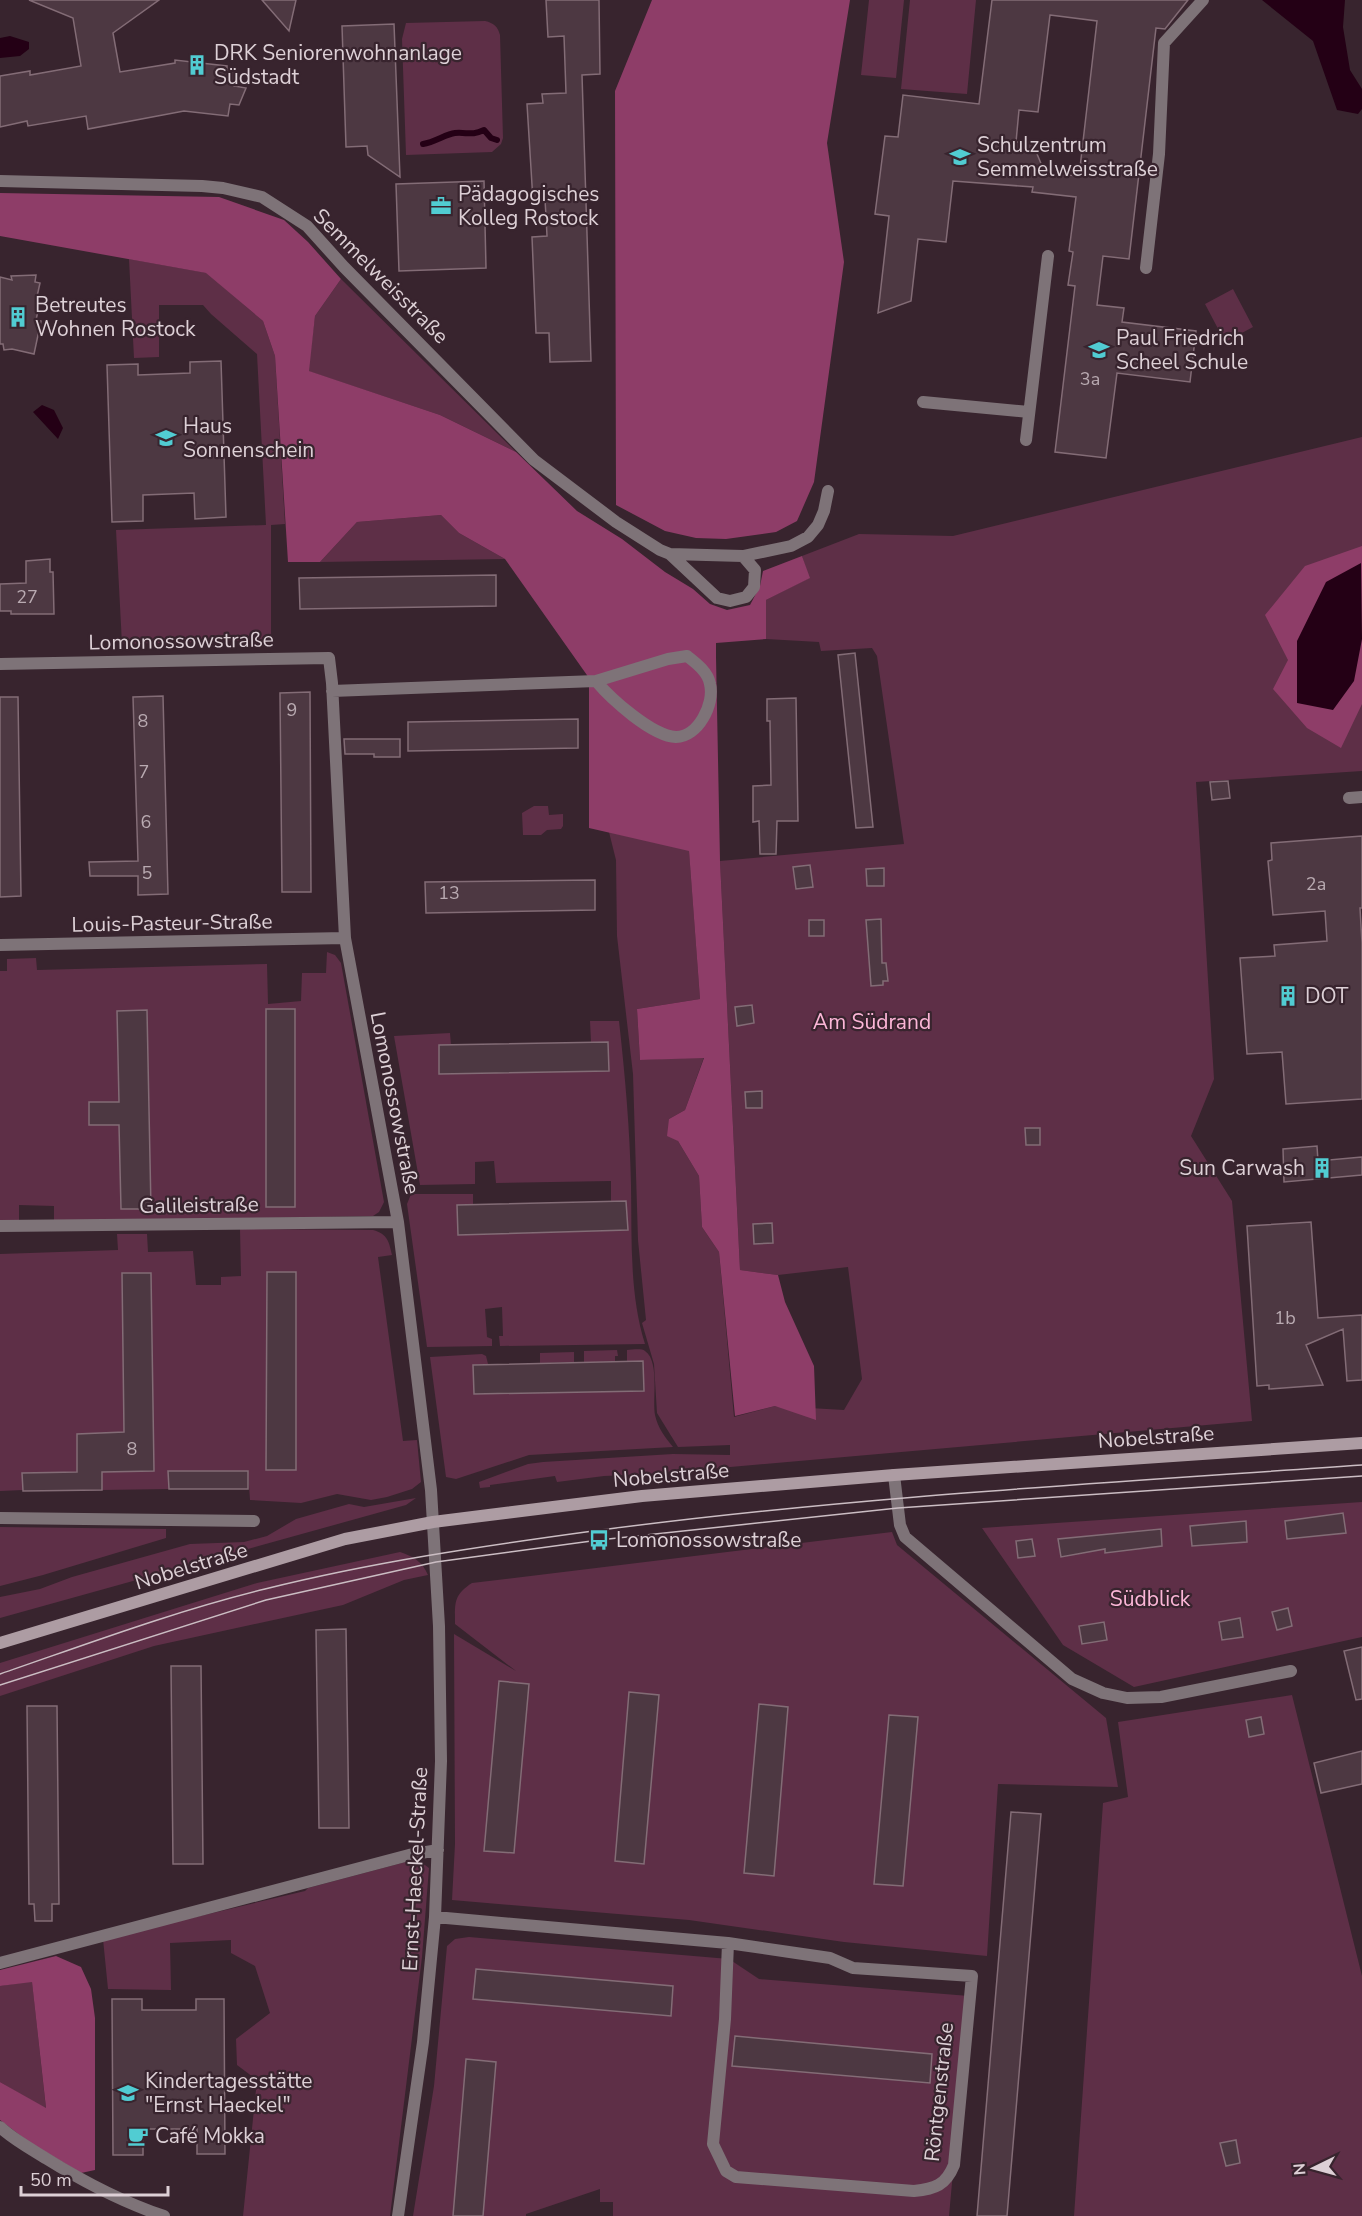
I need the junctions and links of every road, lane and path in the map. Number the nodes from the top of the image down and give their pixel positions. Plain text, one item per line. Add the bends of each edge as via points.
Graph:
1 (1203, 0) edge
2 (0, 181) edge
3 (1048, 256) dead end
4 (1146, 268) dead end
5 (922, 402) dead end
6 (1029, 412) junction
7 (1026, 440) dead end
8 (828, 491) dead end
9 (670, 554) junction
10 (743, 556) junction
11 (0, 664) edge
12 (596, 681) junction
13 (332, 691) junction
14 (1362, 797) edge
15 (1349, 798) dead end
16 (345, 938) junction
17 (0, 945) edge
18 (398, 1222) junction
19 (0, 1226) edge
20 (1362, 1443) edge
21 (894, 1475) junction
22 (0, 1518) edge
23 (254, 1521) dead end
24 (433, 1522) junction
25 (0, 1643) edge
26 (1292, 1671) dead end
27 (438, 1850) junction
28 (435, 1917) junction
29 (728, 1943) junction
30 (0, 1963) edge
31 (0, 2127) edge
32 (164, 2216) edge
33 (398, 2216) edge

1 - 4 street via 1164,43 1159,154
2 - 9 street, Semmelweisstraße via 202,186 262,197 307,226 534,460 616,522
3 - 6 street
5 - 6 street
6 - 7 street
8 - 10 street, Semmelweisstraße via 818,525 808,537 791,546
9 - 10 street, Semmelweisstraße
9 - 10 street, Semmelweisstraße via 717,598 730,601 746,597 754,587 754,570
11 - 13 street, Lomonossowstraße via 329,658
12 - 12 street via 654,730 677,737 697,728 710,703 711,684 701,667 687,656
12 - 13 street
13 - 16 street, Lomonossowstraße
14 - 15 street
16 - 17 street, Louis-Pasteur-Straße
16 - 18 street, Lomonossowstraße
18 - 19 street, Galileistraße
18 - 24 street, Lomonossowstraße
20 - 21 main road, Nobelstraße
21 - 24 main road, Nobelstraße via 642,1496
21 - 26 street via 905,1537 1072,1679 1103,1693 1127,1698 1161,1696
22 - 23 street
24 - 25 main road, Nobelstraße via 345,1539
24 - 27 street, Ernst-Haeckel-Straße via 440,1661
27 - 28 street, Ernst-Haeckel-Straße
27 - 30 street
28 - 29 street, Röntgenstraße
28 - 33 street, Ernst-Haeckel-Straße via 423,2043
29 - 29 street, Röntgenstraße via 713,2144 726,2171 736,2177 914,2191 941,2185 954,2165 972,1976 853,1968 830,1958
31 - 32 street via 82,2181

